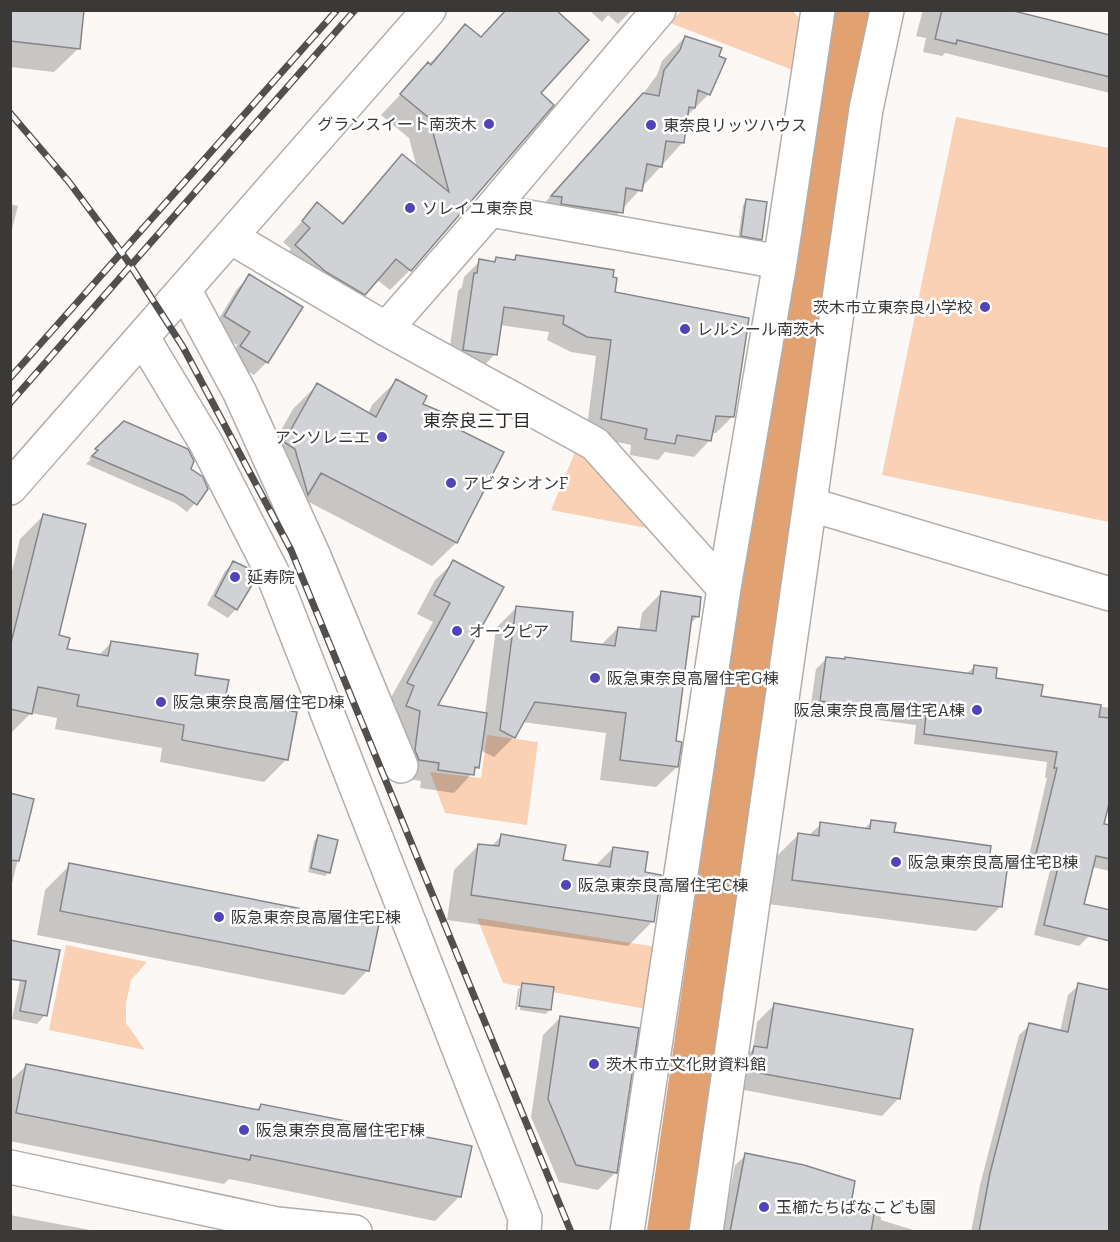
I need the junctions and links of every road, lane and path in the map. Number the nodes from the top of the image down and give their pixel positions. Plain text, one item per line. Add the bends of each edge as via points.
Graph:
1 (429, 10) edge
2 (659, 10) edge
3 (818, 10) edge
4 (887, 10) edge
5 (490, 210) junction
6 (232, 238) junction
7 (780, 262) junction
8 (185, 291) junction
9 (386, 329) junction
10 (143, 338) junction
11 (10, 488) edge
12 (812, 505) junction
13 (313, 554) junction
14 (272, 572) junction
15 (724, 588) junction
16 (1110, 594) edge
17 (401, 766) dead end
18 (10, 1167) edge
19 (356, 1232) edge
20 (524, 1232) edge
21 (627, 1232) edge
22 (706, 1232) edge

1 - 6 street
2 - 5 street
3 - 7 street
4 - 12 street via 866,109
5 - 7 street
5 - 9 street
6 - 8 street
6 - 9 street
7 - 15 street
8 - 10 street
8 - 13 street via 240,393
9 - 15 street via 595,444
10 - 11 street
10 - 14 street via 206,443
12 - 16 street
12 - 22 street
13 - 14 street
13 - 17 street
14 - 20 street via 525,1218
15 - 21 street
18 - 19 street via 277,1224

